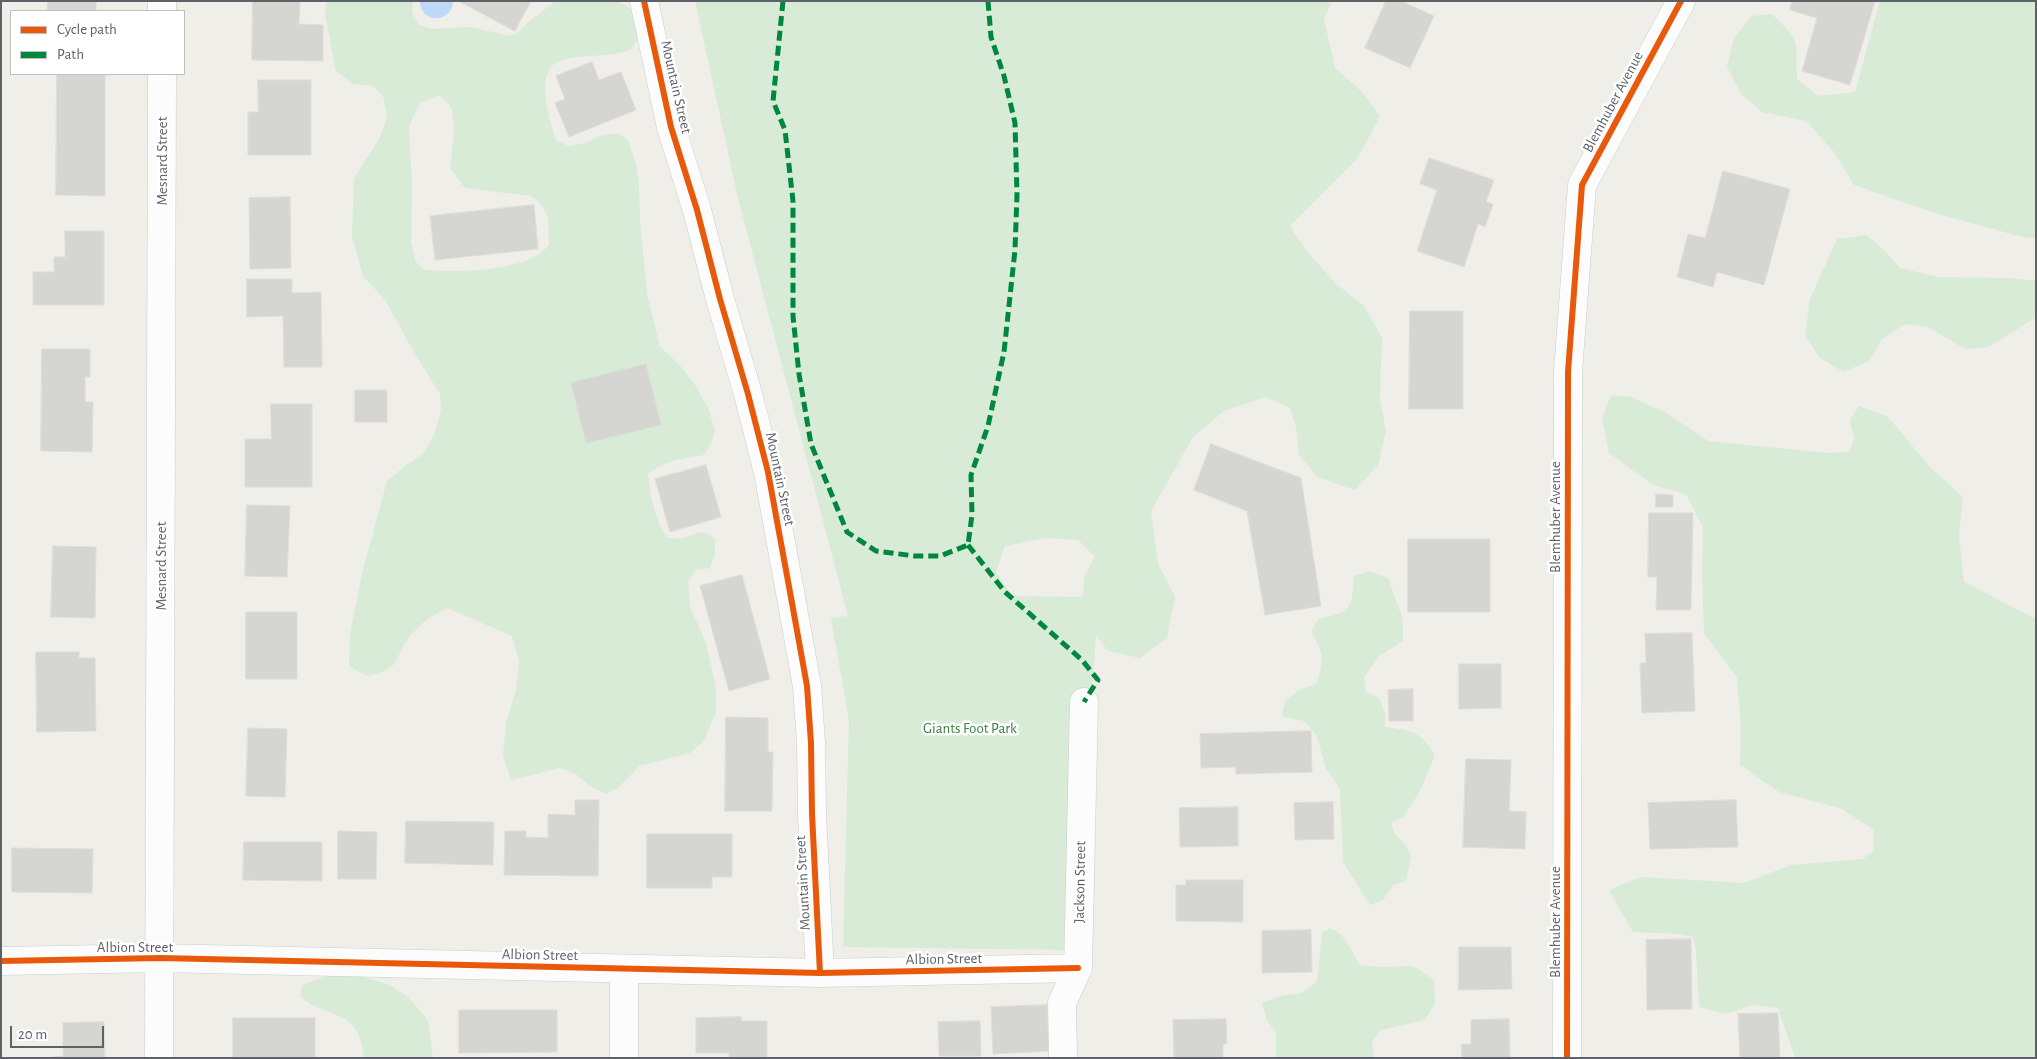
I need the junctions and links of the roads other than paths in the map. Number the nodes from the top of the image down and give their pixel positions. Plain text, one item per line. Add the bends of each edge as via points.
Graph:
1 (644, 1) edge
2 (1682, 1) edge
3 (162, 75) edge
4 (1084, 702) dead end
5 (160, 958) junction
6 (1, 961) edge
7 (1078, 968) junction
8 (624, 970) junction
9 (820, 974) junction
10 (159, 1058) edge
11 (624, 1058) edge
12 (1063, 1058) edge
13 (1567, 1058) edge

1 - 9 street, Mountain Street via 671,127 697,210 768,472 789,584 807,686
2 - 13 street, Blemhuber Avenue via 1582,185 1568,372
3 - 5 street, Mesnard Street
4 - 7 street, Jackson Street
5 - 6 street, Albion Street
5 - 8 street, Albion Street
5 - 10 street, Mesnard Street
7 - 9 street, Albion Street
7 - 12 street, Jackson Street via 1062,1003
8 - 9 street, Albion Street
8 - 11 street

